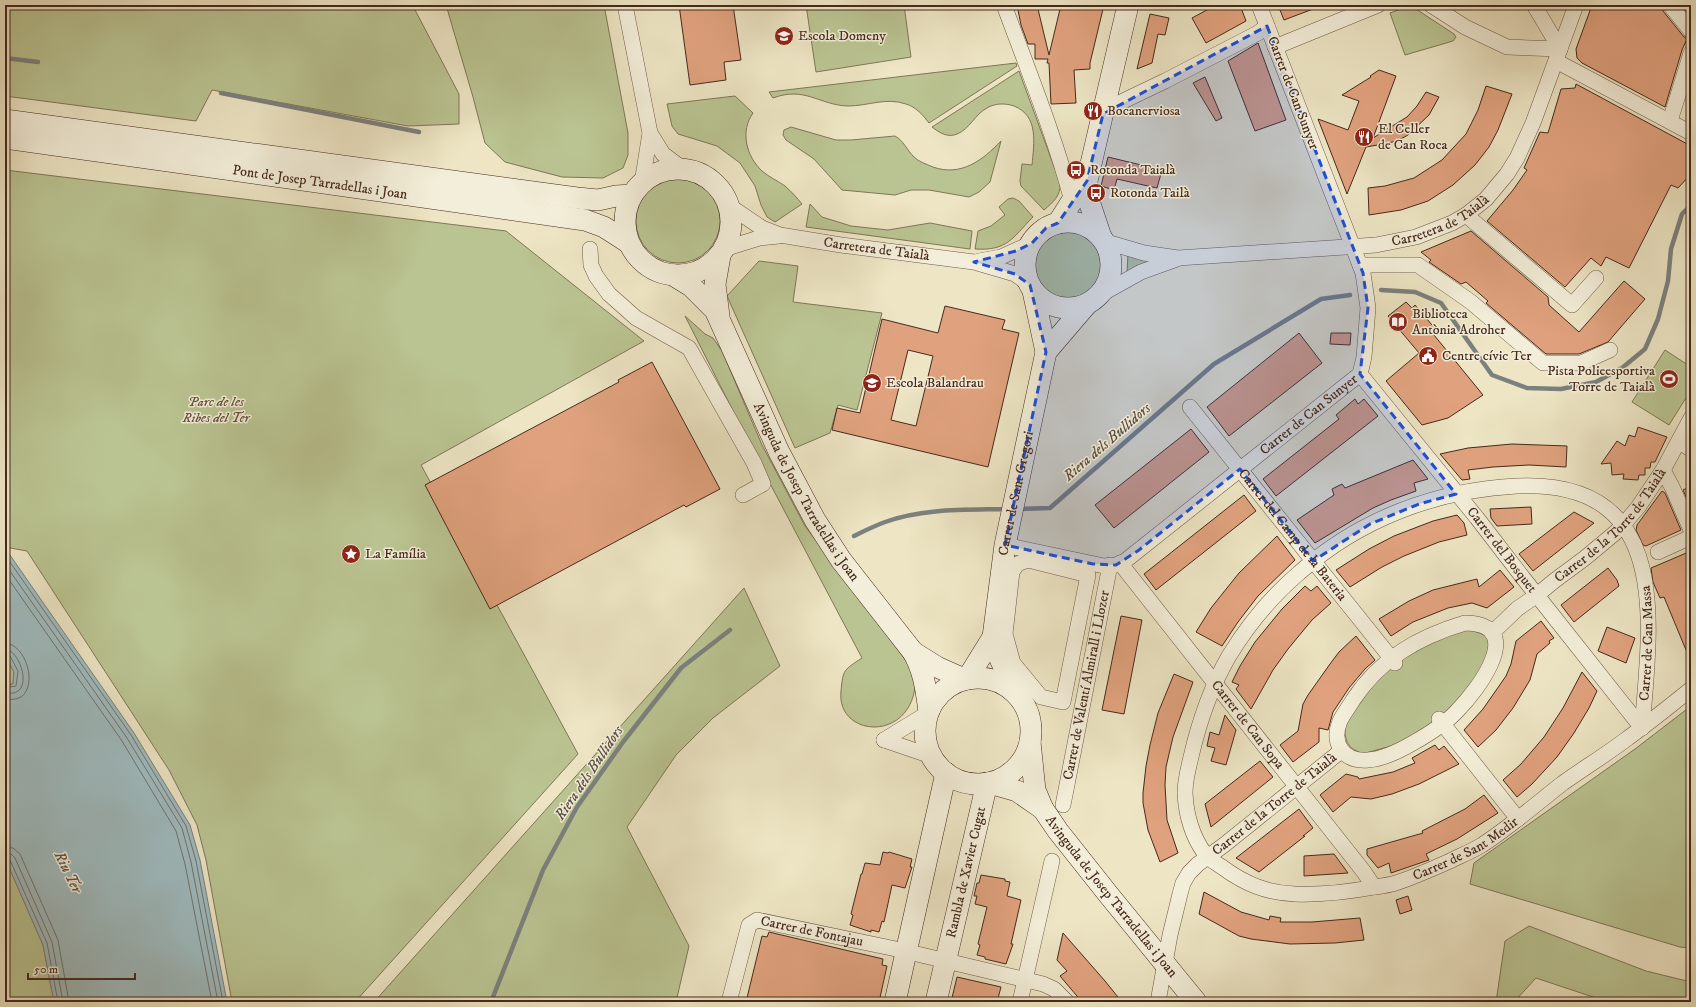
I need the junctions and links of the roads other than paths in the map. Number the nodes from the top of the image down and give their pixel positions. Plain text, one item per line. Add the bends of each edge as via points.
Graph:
1 (625, 5) edge
2 (1004, 5) edge
3 (1128, 5) edge
4 (1259, 5) edge
5 (1378, 5) edge
6 (1431, 5) edge
7 (1534, 5) edge
8 (1576, 5) edge
9 (1670, 5) edge
10 (1267, 26) junction
11 (1691, 31) edge
12 (1276, 47) junction
13 (1691, 54) edge
14 (1558, 55) junction
15 (1103, 114) junction
16 (5, 120) edge
17 (1670, 121) junction
18 (650, 133) junction
19 (1691, 133) edge
20 (5, 138) edge
21 (683, 169) junction
22 (1087, 181) junction
23 (637, 189) junction
24 (1072, 201) junction
25 (728, 204) junction
26 (1466, 215) junction
27 (1058, 224) junction
28 (780, 235) junction
29 (1102, 239) junction
30 (629, 242) junction
31 (1032, 243) junction
32 (1352, 247) junction
33 (590, 249) dead end
34 (722, 253) junction
35 (1178, 258) junction
36 (974, 262) junction
37 (1362, 269) junction
38 (673, 275) junction
39 (1596, 278) dead end
40 (1032, 288) junction
41 (1092, 300) junction
42 (720, 320) junction
43 (1610, 350) dead end
44 (1046, 352) junction
45 (1360, 374) junction
46 (1190, 408) dead end
47 (1691, 418) edge
48 (1691, 434) edge
49 (1691, 449) edge
50 (1240, 469) junction
51 (1663, 470) junction
52 (1456, 494) junction
53 (743, 495) dead end
54 (1624, 524) junction
55 (1691, 530) edge
56 (1691, 537) edge
57 (1006, 539) junction
58 (1658, 552) dead end
59 (1313, 561) junction
60 (1115, 564) junction
61 (1012, 572) joint
62 (1538, 596) junction
63 (1492, 633) junction
64 (993, 637) junction
65 (914, 652) junction
66 (1393, 661) junction
67 (966, 679) junction
68 (1216, 684) junction
69 (1691, 689) edge
70 (1016, 692) junction
71 (929, 712) junction
72 (1441, 722) junction
73 (1642, 728) junction
74 (1030, 740) junction
75 (1341, 751) junction
76 (931, 756) junction
77 (946, 773) junction
78 (988, 783) junction
79 (1296, 786) junction
80 (1053, 807) junction
81 (1518, 819) junction
82 (1208, 857) junction
83 (1052, 861) dead end
84 (1374, 887) junction
85 (906, 952) junction
86 (945, 961) junction
87 (1165, 964) junction
88 (1025, 980) junction
89 (729, 1002) edge
90 (895, 1002) edge
91 (936, 1002) edge
92 (1020, 1002) edge
93 (1067, 1002) edge
94 (1158, 1002) edge
95 (1196, 1002) edge

1 - 18 street
2 - 24 street via 1061,159
3 - 15 main road
4 - 10 street, Carrer de Can Sunyer
5 - 12 street
6 - 14 street via 1465,27 1508,47
7 - 14 street
8 - 14 street, Carretera de Taialà
9 - 11 street
10 - 12 street, Carrer de Can Sunyer
10 - 15 street via 1172,78 1119,103
12 - 32 street, Carrer de Can Sunyer
13 - 17 street
14 - 17 street
14 - 26 street, Carretera de Taialà via 1517,158 1497,188
15 - 22 main road
16 - 23 main road, Pont de Josep Tarradellas i Joan via 577,198 598,200
17 - 19 street
18 - 21 street via 663,154
18 - 23 street
20 - 30 main road, Pont de Josep Tarradellas i Joan via 585,220 604,227
21 - 23 main road via 665,170 649,177
21 - 25 main road via 702,174 711,180
22 - 24 main road
22 - 29 main road via 1088,195
23 - 30 main road via 627,206 625,219
24 - 27 main road
25 - 28 street, Carretera de Taialà via 762,228
25 - 34 main road via 731,228
26 - 32 street, Carretera de Taialà via 1406,240
26 - 39 street via 1572,305
27 - 29 main road via 1072,222 1083,225
27 - 31 main road via 1041,232
28 - 34 street, Carretera de Taialà via 759,238
28 - 36 street, Carretera de Taialà
29 - 35 street, Carretera de Taialà via 1144,253
29 - 41 main road via 1109,251 1111,264 1108,280
30 - 38 main road via 637,257 650,268
31 - 36 street, Carretera de Taialà via 1001,257
31 - 40 main road via 1025,264
32 - 35 street, Carretera de Taialà
32 - 37 street, Carrer de Can Sunyer
33 - 53 street via 591,265 609,294 636,318 689,348 754,463 763,484
34 - 38 main road via 710,265 699,271
34 - 42 main road, Avinguda de Josep Tarradellas i Joan via 715,284
35 - 41 street, Carretera de Taialà via 1141,272
36 - 40 street, Carretera de Taialà via 1015,274
37 - 43 street via 1418,265 1471,302 1543,363 1582,363
37 - 45 street, Carrer de Can Sunyer via 1368,308
38 - 42 main road, Avinguda de Josep Tarradellas i Joan via 709,302
40 - 41 main road via 1046,302 1057,307 1068,308
40 - 44 main road, Carrer de Sant Gregori
41 - 44 main road, Carrer de Sant Gregori
42 - 65 main road, Avinguda de Josep Tarradellas i Joan via 782,457 815,520 841,560
44 - 57 main road, Carrer de Sant Gregori
45 - 50 street, Carrer de Can Sunyer
45 - 52 street, Carrer del Bosquet
46 - 50 street, Carrer del Camp de la Bateria
47 - 51 street, Carrer de la Torre de Taialà
48 - 49 street via 1684,445
50 - 59 street, Carrer del Camp de la Bateria
50 - 60 street, Carrer de Can Sunyer via 1126,561
51 - 54 street, Carrer de la Torre de Taialà
51 - 55 street
52 - 54 street, Carrer de Can Massa via 1521,486 1566,489 1594,500
52 - 59 street, Carrer de Can Massa via 1419,504 1370,524
52 - 62 street, Carrer del Bosquet
54 - 62 street, Carrer de la Torre de Taialà
54 - 73 street, Carrer de Can Massa via 1642,566 1648,598
56 - 58 street
57 - 60 street via 1093,564
57 - 64 main road, Carrer de Sant Gregori
59 - 66 street, Carrer del Camp de la Bateria
59 - 68 street, Carrer de Can Massa via 1283,587 1252,622 1231,654
60 - 68 street, Carrer de Can Sopa
60 - 80 street, Carrer de Valentí Almirall i Llozer
61 - 61 street via 1005,634 1013,663 1041,697 1063,702 1088,575 1028,560 1017,564
62 - 63 street, Carrer de la Torre de Taialà via 1517,609
62 - 73 street, Carrer del Bosquet
63 - 66 street via 1479,624 1465,623 1424,638
63 - 72 street via 1496,652 1490,666 1465,702
64 - 67 main road, Carrer de Sant Gregori
64 - 70 main road, Carrer de Sant Gregori via 997,652
65 - 67 main road, Avinguda de Josep Tarradellas i Joan via 937,667
65 - 71 main road, Avinguda de Josep Tarradellas i Joan via 920,664
66 - 75 street via 1371,676 1341,719 1337,736
67 - 70 main road via 994,679
67 - 71 main road via 943,690
68 - 79 street, Carrer de Can Sopa
68 - 82 street, Carrer de Can Massa via 1196,735 1186,778 1185,795 1189,820 1198,842
69 - 73 street, Carrer de Sant Medir
70 - 74 main road via 1029,714
71 - 76 main road via 925,737
71 - 76 street via 884,740
72 - 75 street via 1401,749 1369,760 1360,760
72 - 81 street
73 - 81 street, Carrer de Sant Medir
74 - 78 main road via 1025,755 1015,769 1001,779
74 - 80 main road, Avinguda de Josep Tarradellas i Joan via 1035,790
75 - 79 street, Carrer de la Torre de Taialà
76 - 77 main road
77 - 78 main road via 967,783
77 - 85 main road
78 - 80 main road, Avinguda de Josep Tarradellas i Joan via 1017,791
78 - 86 main road, Rambla de Xavier Cugat
79 - 82 street, Carrer de la Torre de Taialà
79 - 84 street, Carrer de Can Sopa
80 - 87 main road, Avinguda de Josep Tarradellas i Joan via 1058,831
81 - 84 street, Carrer de Sant Medir via 1481,846 1459,857 1393,884
82 - 84 street, Carrer de Sant Medir via 1241,880 1263,890 1316,895 1353,892
82 - 87 street, Carrer de la Torre de Taialà via 1198,864 1183,883
83 - 88 street
85 - 86 street
85 - 89 street, Carrer de Fontajau via 757,920 749,925
85 - 90 main road
86 - 88 street
86 - 91 main road, Rambla de Xavier Cugat
87 - 94 street, Carrer de la Torre de Taialà
87 - 95 main road, Avinguda de Josep Tarradellas i Joan
88 - 92 street
88 - 93 street via 1048,986

